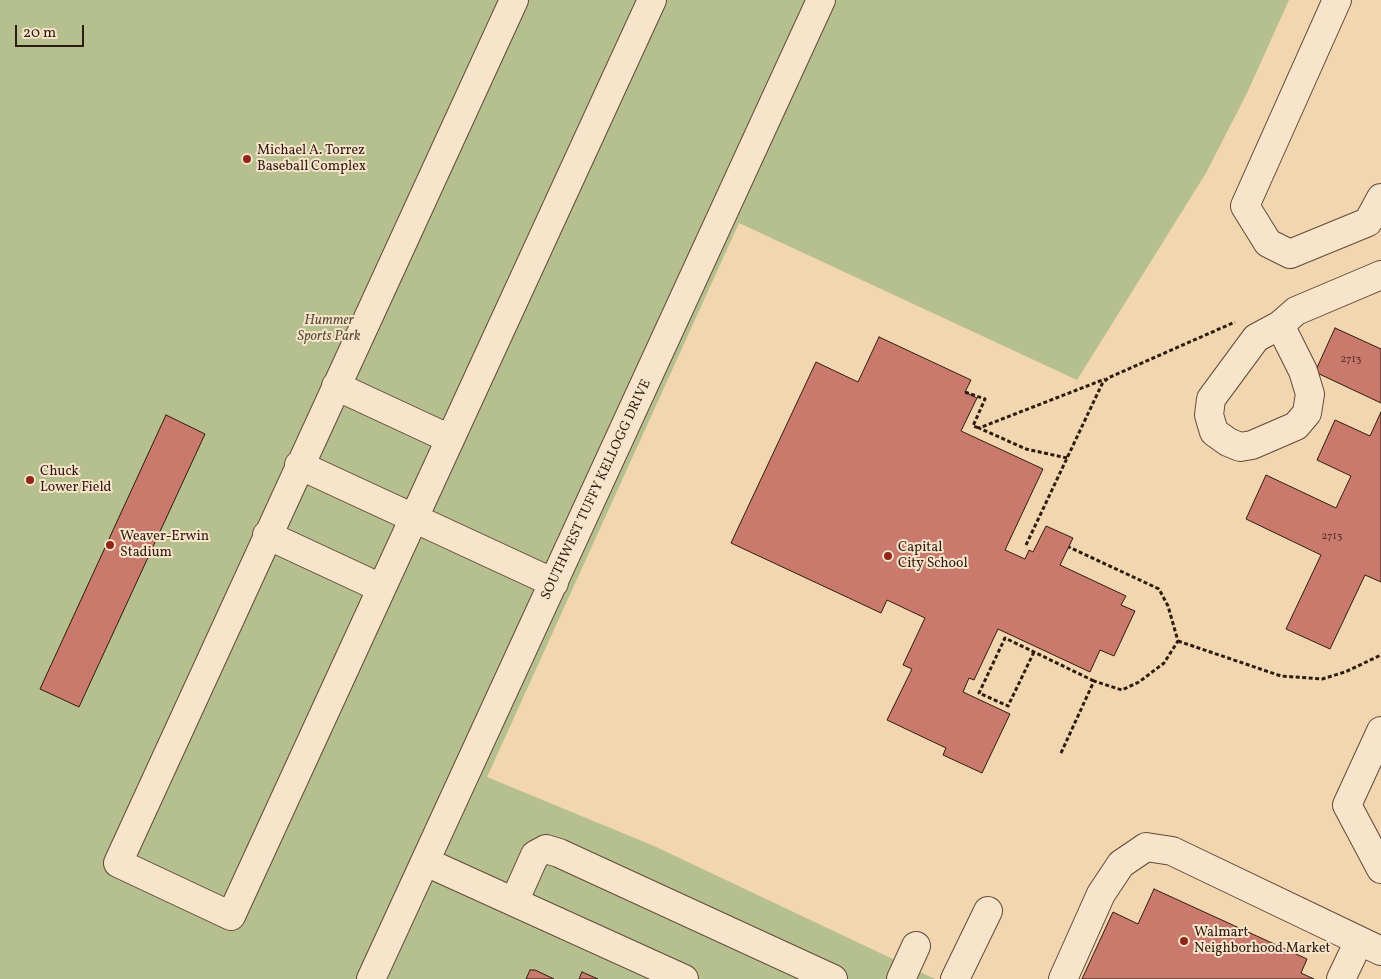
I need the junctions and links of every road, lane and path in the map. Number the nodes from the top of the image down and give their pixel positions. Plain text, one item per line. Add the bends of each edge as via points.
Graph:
1 (514, 0) edge
2 (652, 0) edge
3 (821, 0) edge
4 (1337, 0) edge
5 (1381, 198) edge
6 (1381, 275) edge
7 (1242, 319) dead end
8 (1280, 325) dead end
9 (1108, 378) junction
10 (336, 386) junction
11 (965, 392) dead end
12 (979, 428) junction
13 (450, 439) junction
14 (1067, 458) junction
15 (299, 465) junction
16 (414, 518) junction
17 (267, 535) junction
18 (1026, 545) dead end
19 (1068, 547) dead end
20 (554, 583) junction
21 (381, 588) junction
22 (1178, 641) junction
23 (1034, 652) junction
24 (1381, 655) edge
25 (1094, 681) junction
26 (1381, 731) edge
27 (1061, 753) dead end
28 (426, 862) junction
29 (1381, 870) edge
30 (514, 902) junction
31 (988, 911) dead end
32 (916, 946) dead end
33 (1370, 946) edge
34 (371, 979) edge
35 (684, 979) edge
36 (833, 979) edge
37 (901, 979) edge
38 (955, 979) edge
39 (1063, 979) edge
40 (1341, 979) edge

1 - 10 street
2 - 13 street
3 - 20 street, SOUTHWEST TUFFY KELLOGG DRIVE
4 - 5 street via 1245,206 1268,243 1290,254 1368,222
6 - 8 street via 1296,310
7 - 9 path
9 - 12 path
9 - 14 path via 1102,384
10 - 13 street
10 - 15 street
11 - 12 path via 984,399 973,426
12 - 14 path via 1026,449
13 - 16 street
14 - 18 path
15 - 16 street
15 - 17 street
16 - 20 street
16 - 21 street
17 - 21 street
17 - 21 street via 118,863 230,916
19 - 22 path via 1159,589 1168,606
20 - 28 street, SOUTHWEST TUFFY KELLOGG DRIVE
22 - 24 path via 1281,676 1322,679
22 - 25 path via 1164,663 1131,686 1122,690
23 - 23 path via 1005,638 980,693 1008,706
23 - 25 path
25 - 27 path
26 - 29 street via 1347,805
28 - 30 street
28 - 34 street, SOUTHWEST TUFFY KELLOGG DRIVE
30 - 35 street
30 - 36 street via 536,855 546,849 559,852
31 - 38 street
32 - 37 street
33 - 39 street via 1172,851 1146,847 1121,864 1101,894
33 - 40 street

